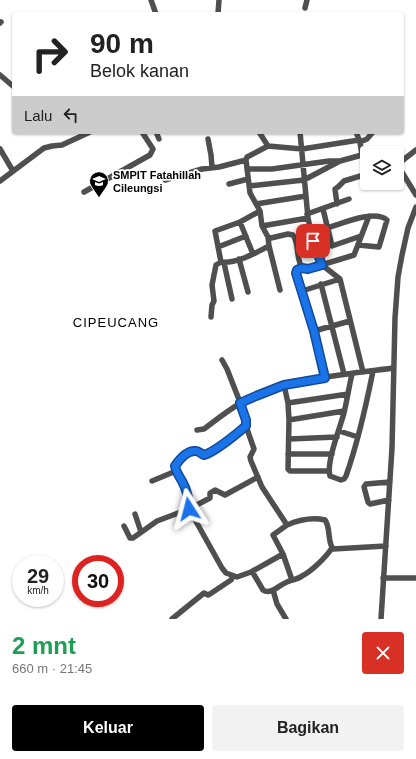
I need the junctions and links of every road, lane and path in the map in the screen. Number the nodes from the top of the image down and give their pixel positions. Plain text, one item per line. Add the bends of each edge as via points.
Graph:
1 (151, 0) edge
2 (219, 0) edge
3 (307, 0) edge
4 (305, 8) dead end
5 (155, 12) edge
6 (218, 12) edge
7 (0, 75) edge
8 (12, 85) edge
9 (86, 134) edge
10 (143, 134) edge
11 (157, 134) edge
12 (260, 134) edge
13 (300, 134) edge
14 (357, 134) edge
15 (371, 134) edge
16 (160, 139) dead end
17 (208, 140) dead end
18 (360, 141) junction
19 (268, 146) junction
20 (0, 149) edge
21 (302, 149) junction
22 (416, 150) edge
23 (404, 159) edge
24 (246, 160) junction
25 (340, 161) junction
26 (303, 165) junction
27 (212, 167) junction
28 (247, 169) junction
29 (13, 171) junction
30 (404, 174) edge
31 (360, 176) edge
32 (248, 179) junction
33 (165, 180) dead end
34 (304, 180) junction
35 (0, 181) edge
36 (229, 184) dead end
37 (249, 186) junction
38 (84, 192) dead end
39 (416, 195) edge
40 (306, 196) junction
41 (349, 200) dead end
42 (256, 204) junction
43 (337, 204) junction
44 (416, 207) edge
45 (323, 209) junction
46 (260, 211) junction
47 (307, 216) junction
48 (369, 216) junction
49 (240, 222) junction
50 (262, 226) junction
51 (327, 228) junction
52 (246, 236) junction
53 (361, 236) junction
54 (268, 237) junction
55 (358, 245) junction
56 (269, 246) junction
57 (218, 247) junction
58 (253, 254) junction
59 (239, 259) junction
60 (222, 262) junction
61 (322, 265) junction
62 (302, 268) junction
63 (340, 279) junction
64 (321, 284) junction
65 (280, 290) dead end
66 (302, 291) junction
67 (248, 292) dead end
68 (232, 299) dead end
69 (211, 317) dead end
70 (350, 321) junction
71 (331, 326) junction
72 (314, 331) junction
73 (222, 360) dead end
74 (393, 368) junction
75 (373, 371) junction
76 (363, 372) junction
77 (344, 374) junction
78 (352, 374) junction
79 (325, 378) junction
80 (284, 385) junction
81 (348, 394) junction
82 (240, 403) junction
83 (288, 404) junction
84 (344, 411) junction
85 (289, 420) junction
86 (246, 426) junction
87 (197, 430) dead end
88 (338, 434) junction
89 (358, 437) junction
90 (289, 439) junction
91 (288, 454) junction
92 (332, 454) junction
93 (176, 471) junction
94 (329, 471) junction
95 (258, 477) junction
96 (152, 481) dead end
97 (390, 482) junction
98 (389, 500) junction
99 (189, 509) junction
100 (135, 514) dead end
101 (287, 525) junction
102 (124, 526) dead end
103 (141, 532) junction
104 (386, 546) junction
105 (332, 548) junction
106 (283, 554) junction
107 (251, 572) junction
108 (233, 576) junction
109 (383, 578) junction
110 (416, 578) edge
111 (292, 580) junction
112 (273, 590) junction
113 (172, 619) edge
114 (286, 619) edge
115 (381, 619) edge

1 - 5 street
2 - 6 street
3 - 4 street
7 - 8 street
9 - 29 street via 62,145 44,148
10 - 38 street via 153,150 150,155
11 - 16 street
12 - 19 street
13 - 21 street
14 - 18 street
15 - 18 street
17 - 27 street
18 - 21 street
18 - 25 street via 362,155
19 - 21 street
19 - 24 street via 249,154
20 - 29 street
21 - 26 street
22 - 23 street
24 - 27 street
24 - 28 street
25 - 26 street
25 - 34 street
26 - 28 street
26 - 34 street
27 - 33 street
28 - 32 street
29 - 35 street
30 - 39 street
31 - 43 street via 344,181 334,190
32 - 36 street
32 - 37 street
34 - 37 street
34 - 40 street
37 - 42 street
40 - 42 street
40 - 47 street
41 - 43 street
42 - 46 street
43 - 45 street
44 - 74 street via 408,228 398,277
45 - 47 street
45 - 51 street
46 - 49 street
46 - 50 street
47 - 50 street
47 - 61 street
48 - 51 street
48 - 53 street
48 - 55 street via 387,220 379,246 378,248
49 - 52 street
49 - 57 street via 215,231
50 - 54 street
51 - 53 street via 332,246
52 - 57 street
52 - 58 street
53 - 55 street
54 - 56 street
54 - 62 street via 293,235
55 - 61 street via 354,255
56 - 58 street
56 - 65 street
57 - 60 street
58 - 59 street
59 - 60 street
59 - 67 street
60 - 68 street
60 - 69 street via 215,267
61 - 62 street
61 - 63 street
62 - 66 street via 296,272
63 - 64 street
63 - 70 street
64 - 66 street
64 - 71 street
66 - 72 street
70 - 71 street
70 - 76 street
71 - 72 street
71 - 77 street
72 - 79 street
73 - 82 street
74 - 75 street
74 - 97 street
75 - 76 street
75 - 89 street
76 - 78 street
77 - 78 street
77 - 79 street
78 - 81 street
79 - 80 street
80 - 82 street
80 - 83 street
81 - 83 street
81 - 84 street
82 - 86 street
82 - 87 street via 204,429
83 - 85 street
84 - 85 street
84 - 88 street
85 - 90 street
86 - 93 street via 208,454 196,450 184,455 175,466
86 - 95 street via 254,449 250,457
88 - 89 street
88 - 90 street
88 - 92 street
89 - 94 street via 345,478 340,480 332,477
90 - 91 street
91 - 92 street
91 - 94 street via 290,470
92 - 94 street
93 - 96 street
93 - 99 street via 188,496
95 - 99 street via 225,495 215,490 210,493 210,498
95 - 101 street
97 - 98 street
97 - 98 street via 366,484 364,487 370,504
98 - 104 street
99 - 103 street via 157,521
99 - 108 street via 217,562 226,573
100 - 103 street
101 - 105 street via 310,519 325,520
101 - 106 street via 273,535
102 - 103 street via 131,538
104 - 105 street
104 - 109 street
105 - 111 street via 322,560 302,576
106 - 107 street
106 - 111 street
107 - 108 street
107 - 112 street via 263,590
108 - 113 street via 210,594 203,593
109 - 110 street
109 - 115 street
111 - 112 street
112 - 114 street via 277,604

